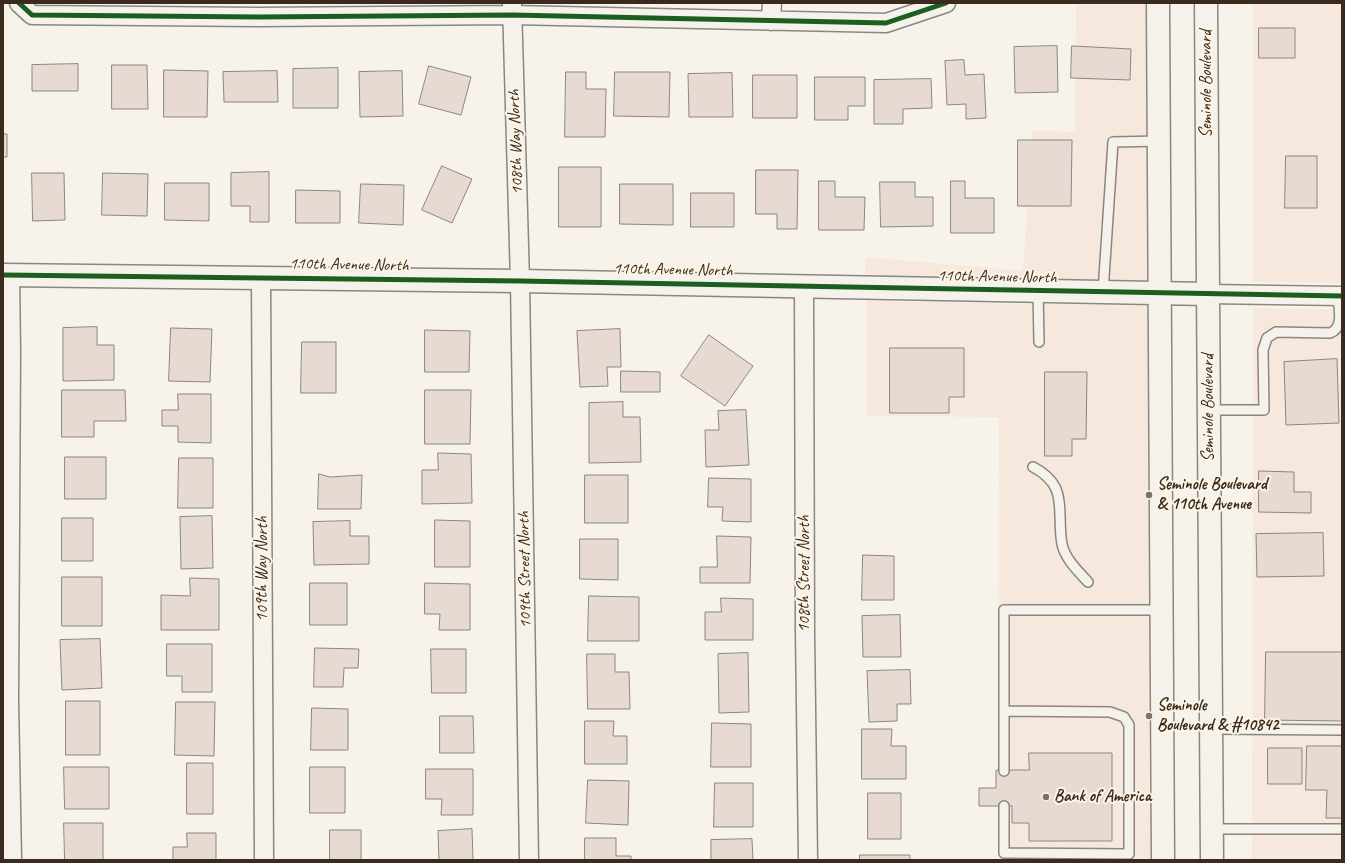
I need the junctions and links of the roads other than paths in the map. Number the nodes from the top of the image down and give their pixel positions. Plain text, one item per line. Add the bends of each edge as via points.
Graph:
1 (772, 3) edge
2 (946, 3) edge
3 (1158, 3) edge
4 (1206, 3) edge
5 (26, 9) edge
6 (512, 9) edge
7 (258, 10) edge
8 (771, 21) junction
9 (1160, 141) junction
10 (6, 275) edge
11 (261, 278) junction
12 (520, 281) junction
13 (804, 287) junction
14 (1038, 291) junction
15 (1103, 292) junction
16 (1160, 294) junction
17 (1207, 294) junction
18 (1340, 296) edge
19 (1039, 342) dead end
20 (1209, 410) junction
21 (1033, 467) dead end
22 (1088, 582) dead end
23 (1162, 610) junction
24 (1004, 711) junction
25 (1211, 729) junction
26 (1342, 730) edge
27 (1004, 771) dead end
28 (1004, 806) dead end
29 (1212, 829) junction
30 (1342, 829) edge
31 (12, 860) edge
32 (264, 860) edge
33 (529, 860) edge
34 (808, 860) edge
35 (1163, 860) edge
36 (1212, 860) edge

1 - 8 street
2 - 8 street via 886,23
3 - 9 main road
4 - 17 main road, Seminole Boulevard
5 - 7 street
6 - 7 street
6 - 8 street
6 - 12 street, 108th Way North
9 - 15 lane via 1113,142
9 - 16 main road
10 - 11 main road, 110th Avenue North
10 - 31 street via 11,352 9,700
11 - 12 main road, 110th Avenue North
11 - 32 street, 109th Way North
12 - 13 main road, 110th Avenue North
12 - 33 street, 109th Street North
13 - 14 main road, 110th Avenue North
13 - 34 street, 108th Street North
14 - 15 main road, 110th Avenue North
14 - 19 lane
15 - 16 main road, 110th Avenue North
16 - 17 main road, 110th Avenue North
16 - 23 main road
17 - 18 street, 110th Avenue North
17 - 20 main road, Seminole Boulevard
18 - 20 lane via 1339,326 1336,331 1276,332 1267,338 1264,350 1264,410
20 - 25 main road, Seminole Boulevard
21 - 22 lane via 1044,473 1056,486 1060,500 1062,544 1067,557
23 - 24 lane via 1004,610
23 - 35 main road
24 - 27 lane
24 - 28 lane via 1110,712 1124,717 1128,725 1128,854 1004,853
25 - 26 lane
25 - 29 main road, Seminole Boulevard
29 - 30 lane
29 - 36 main road, Seminole Boulevard

